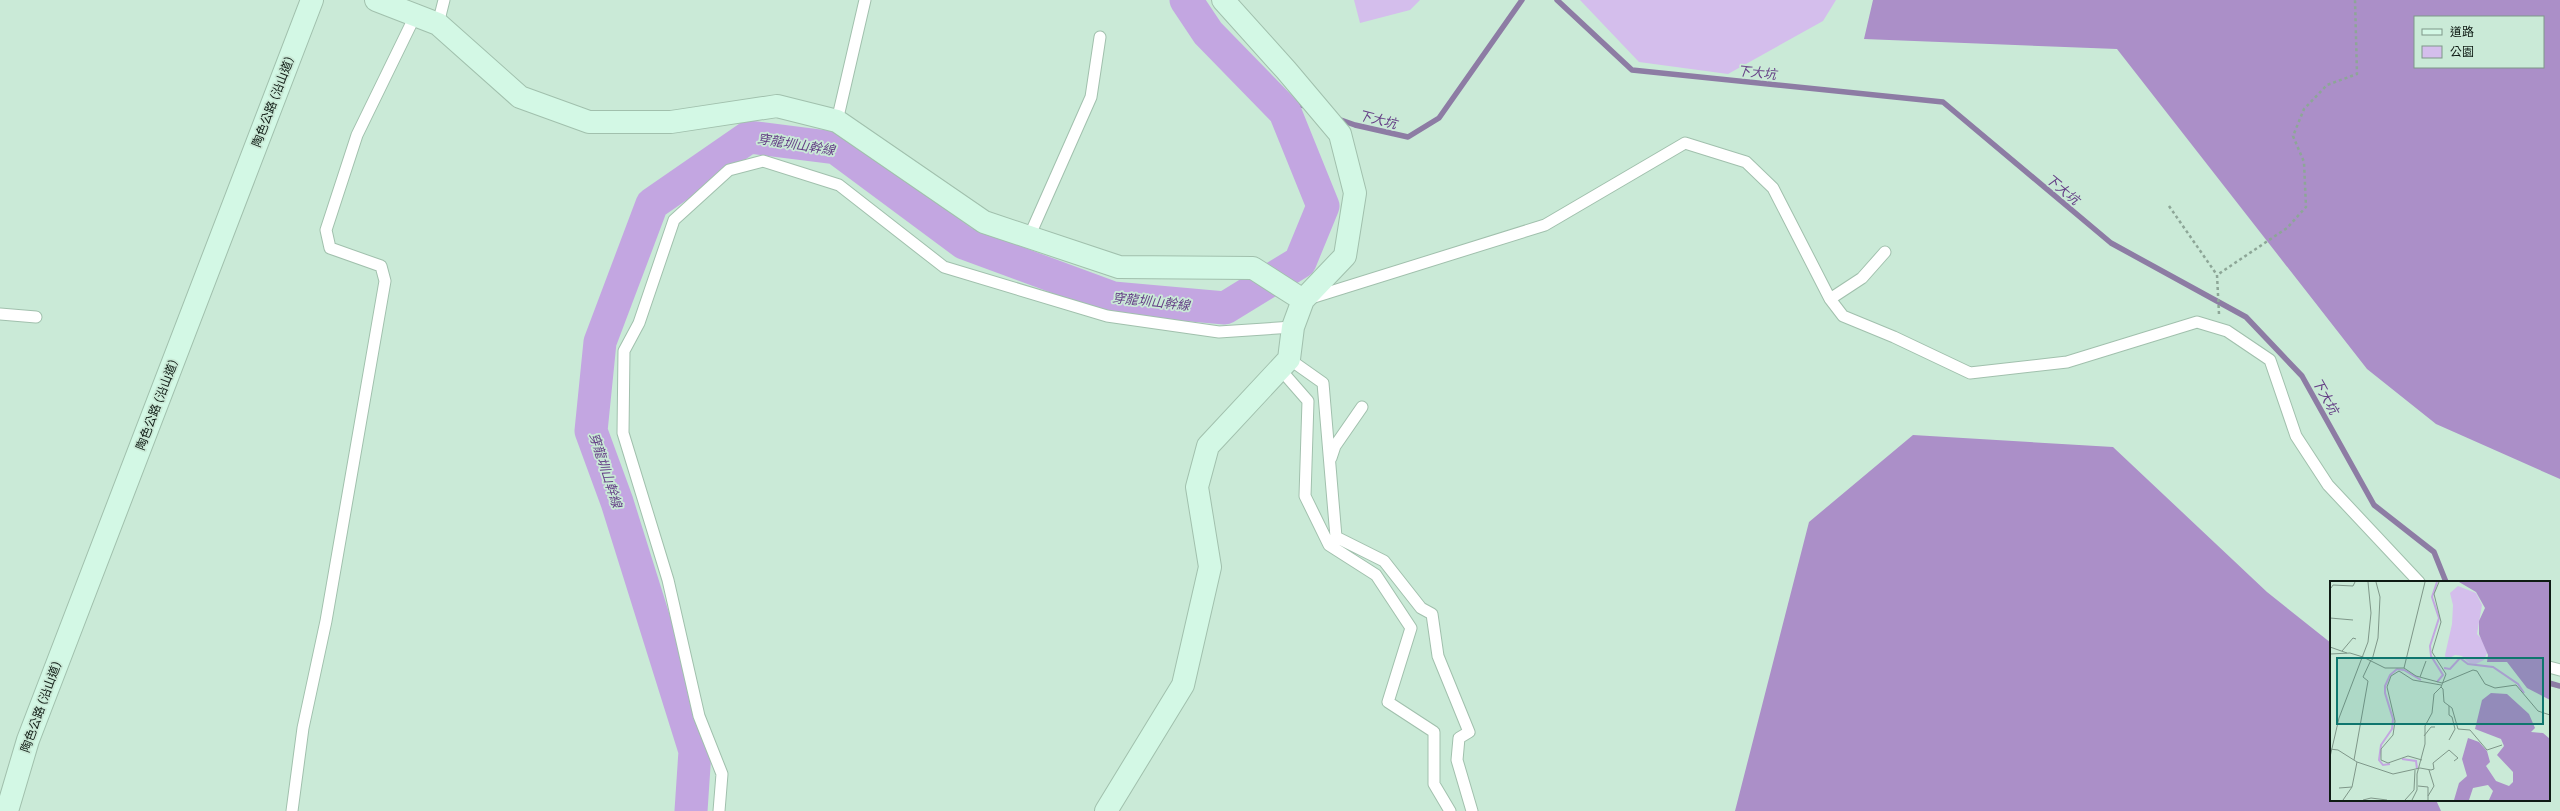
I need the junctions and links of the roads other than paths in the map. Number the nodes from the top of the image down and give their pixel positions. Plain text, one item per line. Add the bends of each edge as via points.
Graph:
1 (312, 0) edge
2 (376, 0) edge
3 (444, 0) edge
4 (865, 0) edge
5 (1223, 0) edge
6 (415, 16) junction
7 (438, 24) junction
8 (1100, 36) dead end
9 (837, 121) junction
10 (1029, 237) junction
11 (1885, 252) dead end
12 (1830, 299) junction
13 (1303, 300) junction
14 (0, 314) edge
15 (36, 317) dead end
16 (1293, 327) junction
17 (1284, 364) junction
18 (1362, 407) dead end
19 (1330, 459) junction
20 (2418, 581) edge
21 (2550, 667) edge
22 (2560, 670) edge
23 (7, 811) edge
24 (292, 811) edge
25 (719, 811) edge
26 (1106, 811) edge
27 (1450, 811) edge
28 (1472, 811) edge

1 - 23 street, 陶色公路 (沿山道) via 28,740
2 - 6 street
3 - 7 lane
4 - 9 lane
5 - 13 street via 1340,134 1355,194 1345,256
6 - 7 street
6 - 24 lane via 357,136 326,230 330,248 381,266 385,281 326,621 305,721
7 - 9 street via 520,97 589,122 671,122 777,106
8 - 10 lane via 1091,97
9 - 10 street via 984,222
10 - 13 street via 1119,267 1253,268
11 - 12 lane via 1862,278
12 - 13 lane via 1773,188 1746,162 1685,143 1545,225
12 - 20 lane via 1842,316 1894,337 1970,374 2067,362 2197,322 2227,331 2270,360 2296,436 2324,479
13 - 16 street
14 - 15 lane
16 - 17 street
16 - 25 lane via 1219,332 1107,316 944,267 839,185 763,161 729,170 674,220 640,323 624,351 623,433 668,580 699,716 722,774
17 - 19 lane via 1324,383
17 - 26 street via 1208,446 1197,487 1210,567 1183,685
17 - 27 lane via 1308,401 1305,496 1329,545 1376,575 1411,628 1388,702 1434,732 1434,784
18 - 19 lane via 1335,446
19 - 28 lane via 1336,537 1384,561 1421,608 1432,614 1438,656 1469,732 1459,738 1457,760
21 - 22 lane

